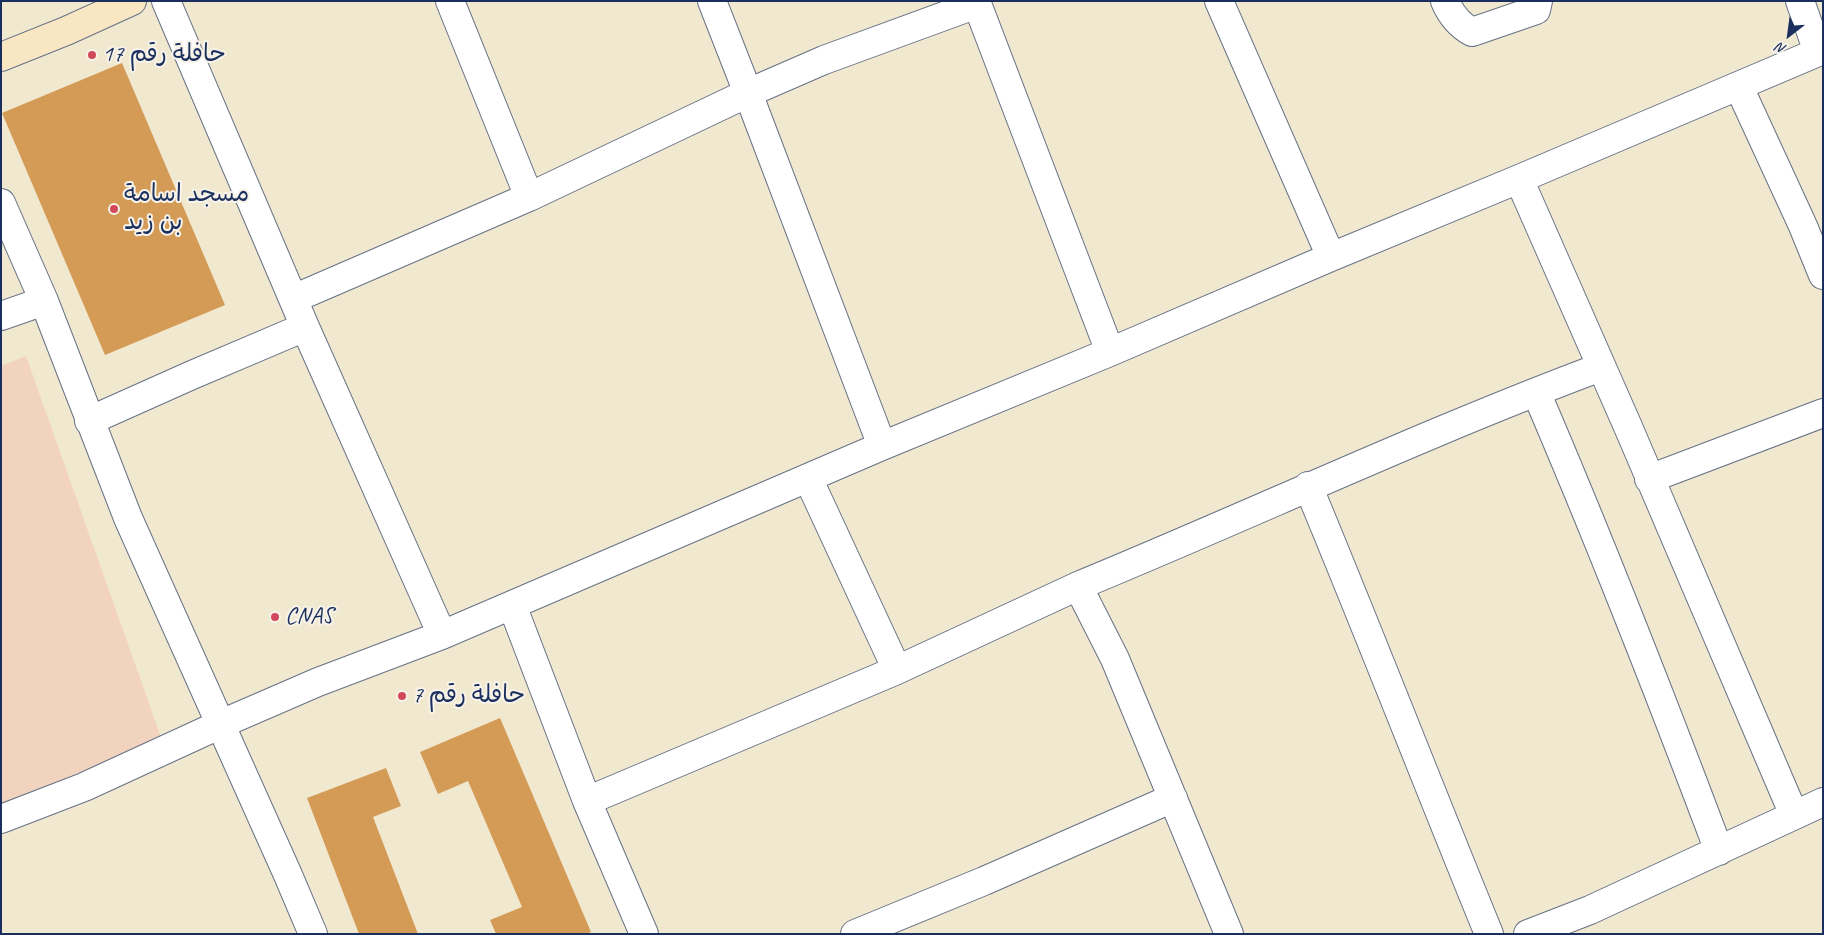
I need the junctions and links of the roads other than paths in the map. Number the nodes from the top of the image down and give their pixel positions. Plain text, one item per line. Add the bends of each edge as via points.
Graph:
1 (132, 1) edge
2 (166, 1) edge
3 (450, 1) edge
4 (712, 1) edge
5 (1219, 1) edge
6 (1445, 1) edge
7 (1538, 1) edge
8 (1800, 1) edge
9 (977, 3) edge
10 (1821, 51) edge
11 (2, 55) edge
12 (1739, 87) junction
13 (748, 92) junction
14 (1519, 180) junction
15 (529, 197) junction
16 (1, 203) edge
17 (1331, 257) junction
18 (1823, 275) edge
19 (292, 299) junction
20 (44, 301) junction
21 (1, 316) edge
22 (304, 327) junction
23 (1110, 352) junction
24 (1602, 367) junction
25 (1536, 392) junction
26 (1823, 413) edge
27 (89, 422) junction
28 (882, 446) junction
29 (808, 478) junction
30 (1649, 479) junction
31 (1308, 486) junction
32 (1078, 586) junction
33 (512, 605) junction
34 (442, 635) junction
35 (897, 670) junction
36 (220, 724) junction
37 (1173, 798) junction
38 (587, 801) junction
39 (1823, 802) edge
40 (1794, 815) junction
41 (1, 819) edge
42 (1719, 851) junction
43 (313, 934) edge
44 (644, 934) edge
45 (855, 934) edge
46 (1229, 934) edge
47 (1489, 934) edge
48 (1528, 934) edge

1 - 11 street via 66,32
2 - 19 street
3 - 15 street
4 - 13 street
5 - 17 street
6 - 7 street via 1462,27 1472,32 1536,10
8 - 10 street
9 - 13 street
9 - 23 street
10 - 12 street
12 - 14 street
12 - 18 street
13 - 15 street
13 - 28 street
14 - 17 street
14 - 24 street
15 - 19 street
16 - 20 street
17 - 23 street
19 - 22 street
20 - 21 street
20 - 27 street
22 - 27 street
22 - 34 street
23 - 28 street
24 - 25 street
24 - 30 street
25 - 31 street
25 - 42 street via 1648,665
26 - 30 street
27 - 36 street
28 - 29 street
29 - 33 street
29 - 35 street
30 - 40 street
31 - 32 street
31 - 47 street
32 - 35 street
32 - 37 street via 1115,659
33 - 34 street
33 - 38 street
34 - 36 street via 318,682
35 - 38 street
36 - 41 street via 84,787
36 - 43 street
37 - 45 street
37 - 46 street
38 - 44 street
39 - 40 street
40 - 42 street
42 - 48 street via 1590,910

